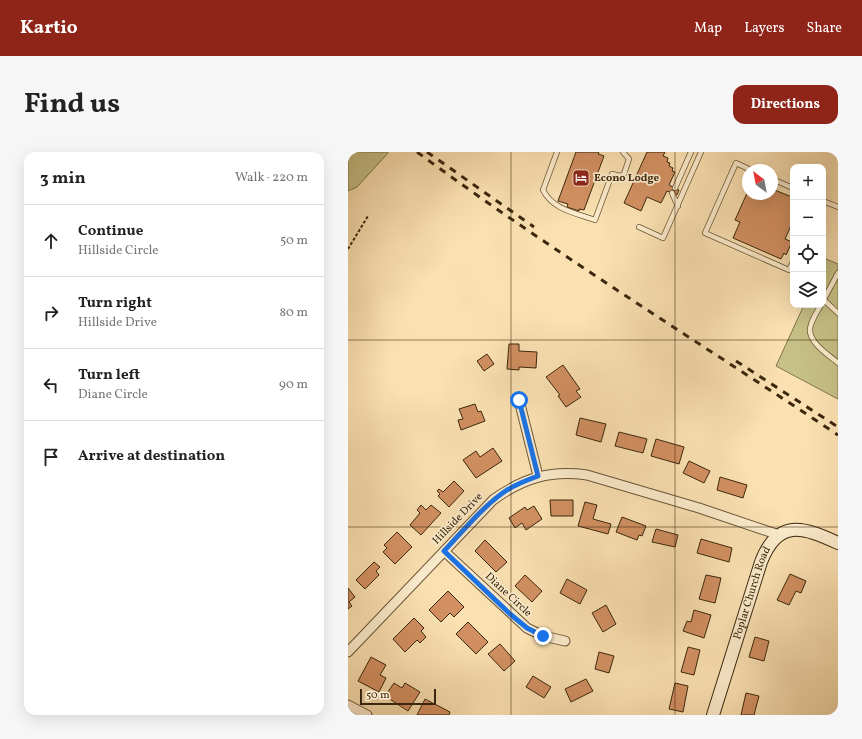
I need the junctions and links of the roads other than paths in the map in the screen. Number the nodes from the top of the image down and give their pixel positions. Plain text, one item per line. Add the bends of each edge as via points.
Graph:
1 (556, 152) edge
2 (623, 152) edge
3 (692, 152) edge
4 (701, 152) edge
5 (697, 161) junction
6 (742, 166) edge
7 (778, 182) edge
8 (790, 187) edge
9 (675, 188) dead end
10 (672, 193) dead end
11 (826, 202) edge
12 (678, 206) junction
13 (838, 207) edge
14 (639, 227) dead end
15 (790, 268) edge
16 (838, 273) edge
17 (826, 296) edge
18 (826, 304) edge
19 (820, 308) edge
20 (838, 313) edge
21 (838, 363) edge
22 (519, 400) dead end
23 (538, 476) junction
24 (779, 535) junction
25 (838, 543) edge
26 (444, 551) junction
27 (565, 641) dead end
28 (348, 652) edge
29 (348, 706) edge
30 (367, 715) edge
31 (713, 715) edge

1 - 2 lane via 543,190 560,208 595,220 612,174 624,174 629,157
3 - 5 lane
3 - 9 lane
4 - 5 lane
5 - 12 lane
6 - 15 lane via 736,163 705,233 789,270
7 - 8 lane
10 - 12 lane
11 - 13 lane
12 - 14 lane via 663,238
16 - 17 lane
18 - 20 lane
19 - 21 lane via 812,323 811,337
22 - 23 street
23 - 24 street, Hillside Drive via 557,473 587,475
23 - 26 street, Hillside Drive via 520,483 493,500
24 - 25 street via 789,530 800,529
24 - 31 street, Poplar Church Road via 771,543 761,562
26 - 27 street, Diane Circle via 527,628 543,636
26 - 28 street, Hillside Drive
29 - 30 street

